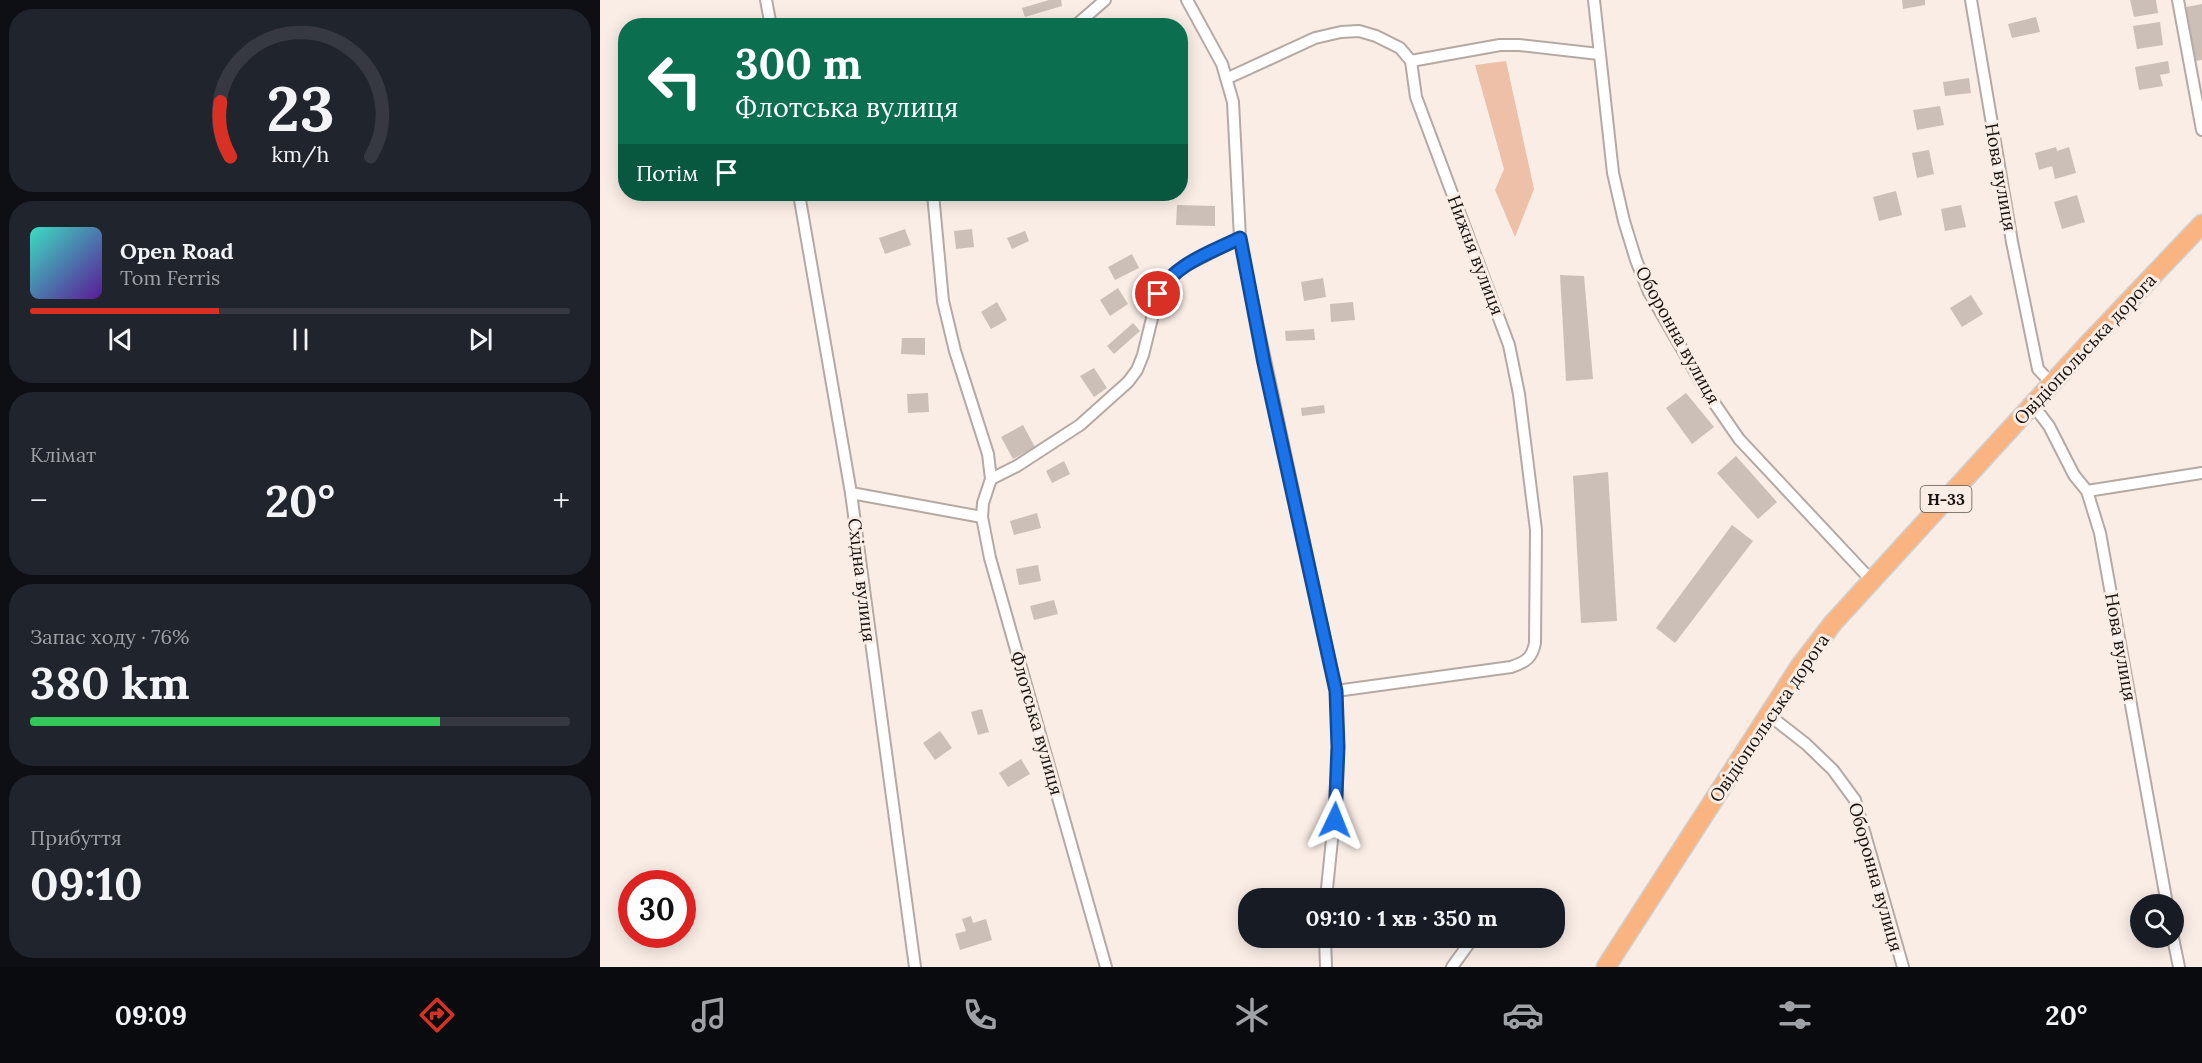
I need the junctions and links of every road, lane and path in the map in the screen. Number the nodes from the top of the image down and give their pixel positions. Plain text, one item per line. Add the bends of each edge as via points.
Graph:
1 (766, 0) edge
2 (1105, 0) edge
3 (1187, 0) edge
4 (1594, 0) edge
5 (1971, 0) edge
6 (2178, 0) edge
7 (769, 18) edge
8 (1084, 18) edge
9 (1599, 54) junction
10 (1411, 61) junction
11 (1228, 78) junction
12 (2202, 130) edge
13 (801, 201) edge
14 (934, 201) edge
15 (2202, 224) edge
16 (1240, 238) junction
17 (2052, 384) junction
18 (2034, 405) junction
19 (2202, 473) edge
20 (992, 479) junction
21 (2087, 491) junction
22 (851, 493) junction
23 (982, 517) junction
24 (1871, 580) junction
25 (1336, 691) junction
26 (1769, 715) junction
27 (1327, 888) edge
28 (2165, 894) edge
29 (1325, 948) edge
30 (1466, 948) edge
31 (2175, 948) edge
32 (915, 967) edge
33 (1106, 967) edge
34 (1326, 967) edge
35 (1452, 967) edge
36 (1606, 967) edge
37 (1903, 967) edge
38 (2179, 967) edge

1 - 7 street
2 - 8 street
3 - 11 street
4 - 9 street, Оборонна вулиця
5 - 17 street, Нова вулиця via 2038,369
6 - 12 street
9 - 10 street via 1500,45
9 - 24 street, Оборонна вулиця via 1613,173 1624,221 1649,292 1739,439
10 - 11 street via 1400,48 1376,36 1359,31 1341,32 1315,38
10 - 25 street, Нижня вулиця via 1416,97 1509,345 1536,530 1535,643 1533,655 1511,667
11 - 16 street via 1233,102
13 - 22 street, Східна вулиця
14 - 20 street, Флотська вулиця via 942,301
15 - 17 main road, Овідіопольська дорога / Н-33
16 - 20 street via 1183,267 1163,284 1143,355 1128,382 1080,426
16 - 25 street
17 - 18 main road, Овідіопольська дорога / Н-33
18 - 21 street, Нова вулиця
18 - 24 main road, Овідіопольська дорога / Н-33
19 - 21 street
20 - 23 street, Флотська вулиця
21 - 28 street, Нова вулиця via 2100,533
22 - 23 street
22 - 32 street, Східна вулиця
23 - 33 street, Флотська вулиця via 990,558
24 - 26 main road, Овідіопольська дорога / Н-33 via 1810,652
25 - 27 street via 1336,811
26 - 36 main road, Овідіопольська дорога / Н-33
26 - 37 street, Оборонна вулиця via 1833,770 1855,800
29 - 34 street
30 - 35 street
31 - 38 street

